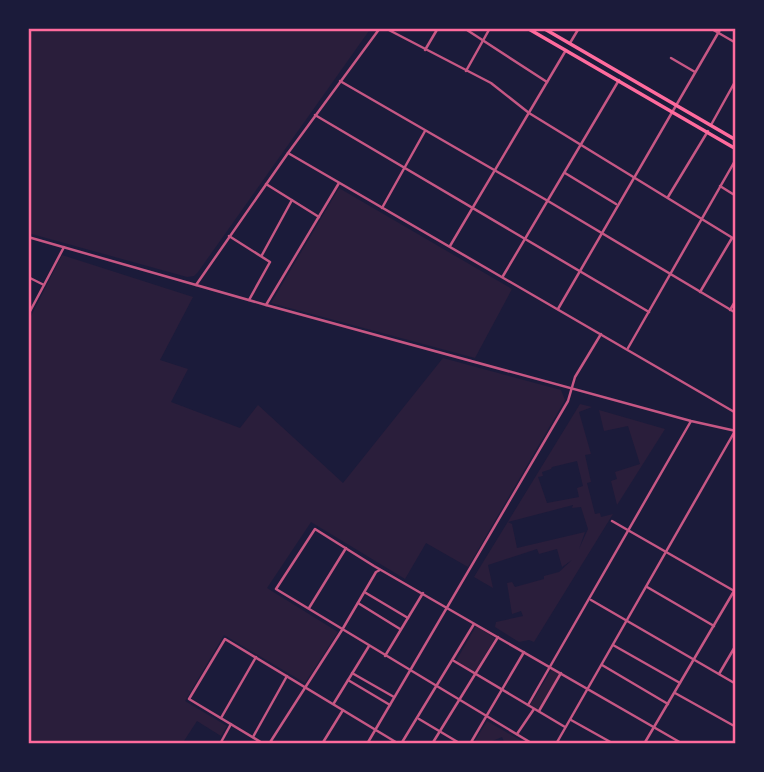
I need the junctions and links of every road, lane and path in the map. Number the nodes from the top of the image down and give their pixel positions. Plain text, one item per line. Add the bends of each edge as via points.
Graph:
1 (383, 28) edge
2 (438, 28) edge
3 (490, 28) edge
4 (527, 28) edge
5 (579, 28) edge
6 (710, 28) edge
7 (721, 28) edge
8 (545, 29) edge
9 (467, 30) dead end
10 (718, 33) junction
11 (483, 40) junction
12 (736, 43) edge
13 (570, 44) junction
14 (425, 50) junction
15 (566, 50) junction
16 (671, 58) dead end
17 (466, 71) junction
18 (696, 72) junction
19 (619, 80) junction
20 (736, 80) edge
21 (340, 81) junction
22 (547, 82) junction
23 (677, 106) junction
24 (673, 111) junction
25 (529, 113) junction
26 (315, 116) junction
27 (711, 125) junction
28 (425, 131) junction
29 (708, 131) junction
30 (736, 140) edge
31 (582, 145) junction
32 (736, 149) edge
33 (288, 153) junction
34 (736, 159) edge
35 (405, 167) junction
36 (494, 171) junction
37 (565, 173) junction
38 (634, 177) junction
39 (339, 183) junction
40 (266, 184) junction
41 (720, 187) junction
42 (736, 196) edge
43 (667, 198) junction
44 (292, 200) junction
45 (548, 201) junction
46 (617, 205) junction
47 (382, 208) junction
48 (471, 208) junction
49 (318, 217) junction
50 (701, 219) junction
51 (600, 233) junction
52 (229, 236) junction
53 (28, 237) edge
54 (525, 239) junction
55 (734, 239) edge
56 (449, 246) junction
57 (64, 247) junction
58 (262, 255) junction
59 (579, 272) junction
60 (670, 275) junction
61 (28, 277) edge
62 (502, 277) junction
63 (44, 285) junction
64 (196, 285) junction
65 (700, 292) junction
66 (249, 300) junction
67 (736, 300) edge
68 (266, 305) junction
69 (558, 309) junction
70 (730, 310) junction
71 (649, 312) junction
72 (736, 313) edge
73 (28, 315) edge
74 (601, 334) junction
75 (627, 349) junction
76 (572, 389) junction
77 (736, 414) edge
78 (691, 421) junction
79 (735, 431) edge
80 (612, 521) dead end
81 (628, 531) junction
82 (346, 548) junction
83 (665, 552) junction
84 (383, 570) junction
85 (646, 586) junction
86 (735, 592) edge
87 (365, 593) junction
88 (423, 593) junction
89 (590, 599) junction
90 (358, 603) junction
91 (447, 607) junction
92 (308, 609) junction
93 (408, 618) junction
94 (626, 620) junction
95 (475, 623) junction
96 (714, 626) junction
97 (342, 630) junction
98 (400, 630) junction
99 (498, 637) junction
100 (613, 644) junction
101 (736, 645) edge
102 (369, 646) junction
103 (524, 652) junction
104 (385, 656) junction
105 (256, 657) junction
106 (694, 660) junction
107 (454, 661) junction
108 (601, 665) junction
109 (550, 667) junction
110 (410, 671) junction
111 (352, 673) junction
112 (561, 673) junction
113 (476, 674) junction
114 (719, 674) junction
115 (287, 676) junction
116 (348, 680) junction
117 (680, 684) junction
118 (736, 684) edge
119 (438, 687) junction
120 (306, 688) junction
121 (587, 689) junction
122 (502, 690) junction
123 (674, 693) junction
124 (394, 697) junction
125 (460, 701) junction
126 (333, 704) junction
127 (668, 704) junction
128 (390, 705) junction
129 (528, 705) junction
130 (534, 709) junction
131 (342, 710) junction
132 (539, 712) junction
133 (486, 716) junction
134 (221, 718) junction
135 (418, 719) junction
136 (570, 719) junction
137 (231, 724) junction
138 (565, 727) junction
139 (654, 727) junction
140 (736, 727) edge
141 (376, 729) junction
142 (440, 732) junction
143 (517, 734) junction
144 (253, 737) junction
145 (736, 738) edge
146 (220, 744) edge
147 (264, 744) edge
148 (270, 744) edge
149 (322, 744) edge
150 (367, 744) edge
151 (400, 744) edge
152 (432, 744) edge
153 (461, 744) edge
154 (470, 744) edge
155 (533, 744) edge
156 (556, 744) edge
157 (614, 744) edge
158 (644, 744) edge
159 (683, 744) edge
160 (733, 744) edge

1 - 14 street
1 - 21 street
2 - 14 street
3 - 11 street
4 - 15 main road
5 - 13 street
6 - 10 street
7 - 10 street
8 - 13 main road
9 - 11 street
10 - 12 street
10 - 18 street
11 - 17 street
11 - 22 street
13 - 23 main road
14 - 17 street
15 - 19 main road
15 - 22 street
16 - 18 street
17 - 25 street via 491,83
18 - 23 street
19 - 24 main road
19 - 31 street
20 - 27 street
21 - 26 street
21 - 28 street
22 - 25 street
23 - 24 street
23 - 27 main road
24 - 29 main road
24 - 38 street
25 - 31 street
25 - 36 street
26 - 33 street
26 - 35 street
27 - 30 main road
28 - 35 street
28 - 36 street
29 - 32 main road
29 - 43 street
31 - 37 street
31 - 38 street
33 - 39 street
33 - 40 street
34 - 41 street
35 - 47 street
35 - 48 street
36 - 45 street
36 - 48 street
37 - 45 street
37 - 46 street
38 - 43 street
38 - 46 street
39 - 47 street
39 - 49 street
40 - 44 street
40 - 52 street
41 - 42 street
41 - 50 street
43 - 50 street
44 - 49 street
44 - 58 street
45 - 51 street
45 - 54 street
46 - 51 street
47 - 56 street
48 - 54 street
48 - 56 street
49 - 68 street
50 - 55 street
50 - 60 street
51 - 59 street
51 - 60 street
52 - 58 street
52 - 64 street
53 - 57 street
54 - 59 street
54 - 62 street
55 - 65 street
56 - 62 street
57 - 63 street
57 - 64 street
58 - 66 street via 270,265
59 - 69 street
59 - 71 street
60 - 65 street
60 - 71 street
61 - 63 street
62 - 69 street
63 - 73 street
64 - 66 street
65 - 70 street
66 - 68 street
67 - 70 street
68 - 76 street
69 - 74 street
70 - 72 street
71 - 75 street
74 - 75 street
74 - 76 street
75 - 77 street
76 - 78 street
76 - 91 street
78 - 79 street
78 - 81 street
79 - 83 street
80 - 81 street
81 - 83 street
81 - 89 street
82 - 84 street
82 - 92 street
82 - 92 street via 315,528 276,589
83 - 85 street
83 - 86 street
84 - 87 street via 376,572
84 - 88 street
85 - 94 street
85 - 96 street
86 - 96 street
87 - 90 street
87 - 93 street
88 - 91 street
88 - 93 street
89 - 94 street
89 - 109 street
90 - 97 street
90 - 98 street
91 - 95 street
91 - 110 street
92 - 97 street
93 - 98 street
94 - 100 street
94 - 106 street
95 - 99 street
95 - 107 street
96 - 106 street
97 - 102 street
97 - 120 street
98 - 104 street
99 - 103 street
99 - 113 street
100 - 108 street
100 - 117 street
101 - 114 street
102 - 104 street
102 - 111 street
103 - 109 street
103 - 122 street
104 - 110 street
105 - 115 street
105 - 134 street
105 - 134 street via 225,639 189,699
106 - 114 street
106 - 117 street
107 - 113 street
107 - 119 street
108 - 121 street
108 - 127 street
109 - 112 street
109 - 129 street
110 - 119 street
110 - 124 street
111 - 116 street
111 - 124 street
112 - 121 street
112 - 132 street
113 - 122 street
113 - 125 street
114 - 118 street
115 - 120 street
115 - 144 street
116 - 126 street
116 - 128 street
117 - 123 street
119 - 125 street
119 - 135 street
120 - 126 street
120 - 148 street
121 - 136 street
121 - 139 street
122 - 129 street
122 - 133 street
123 - 127 street
123 - 140 street
124 - 128 street
125 - 133 street
125 - 142 street
126 - 131 street
127 - 139 street
128 - 141 street
129 - 130 street
130 - 132 street
130 - 143 street
131 - 141 street
131 - 149 street
132 - 138 street
133 - 143 street
133 - 154 street
134 - 137 street
135 - 142 street
135 - 151 street
136 - 138 street
136 - 157 street
137 - 144 street
137 - 146 street
138 - 156 street
139 - 158 street
139 - 159 street
141 - 150 street
141 - 151 street
142 - 152 street
142 - 153 street
143 - 155 street
144 - 147 street
145 - 160 street

